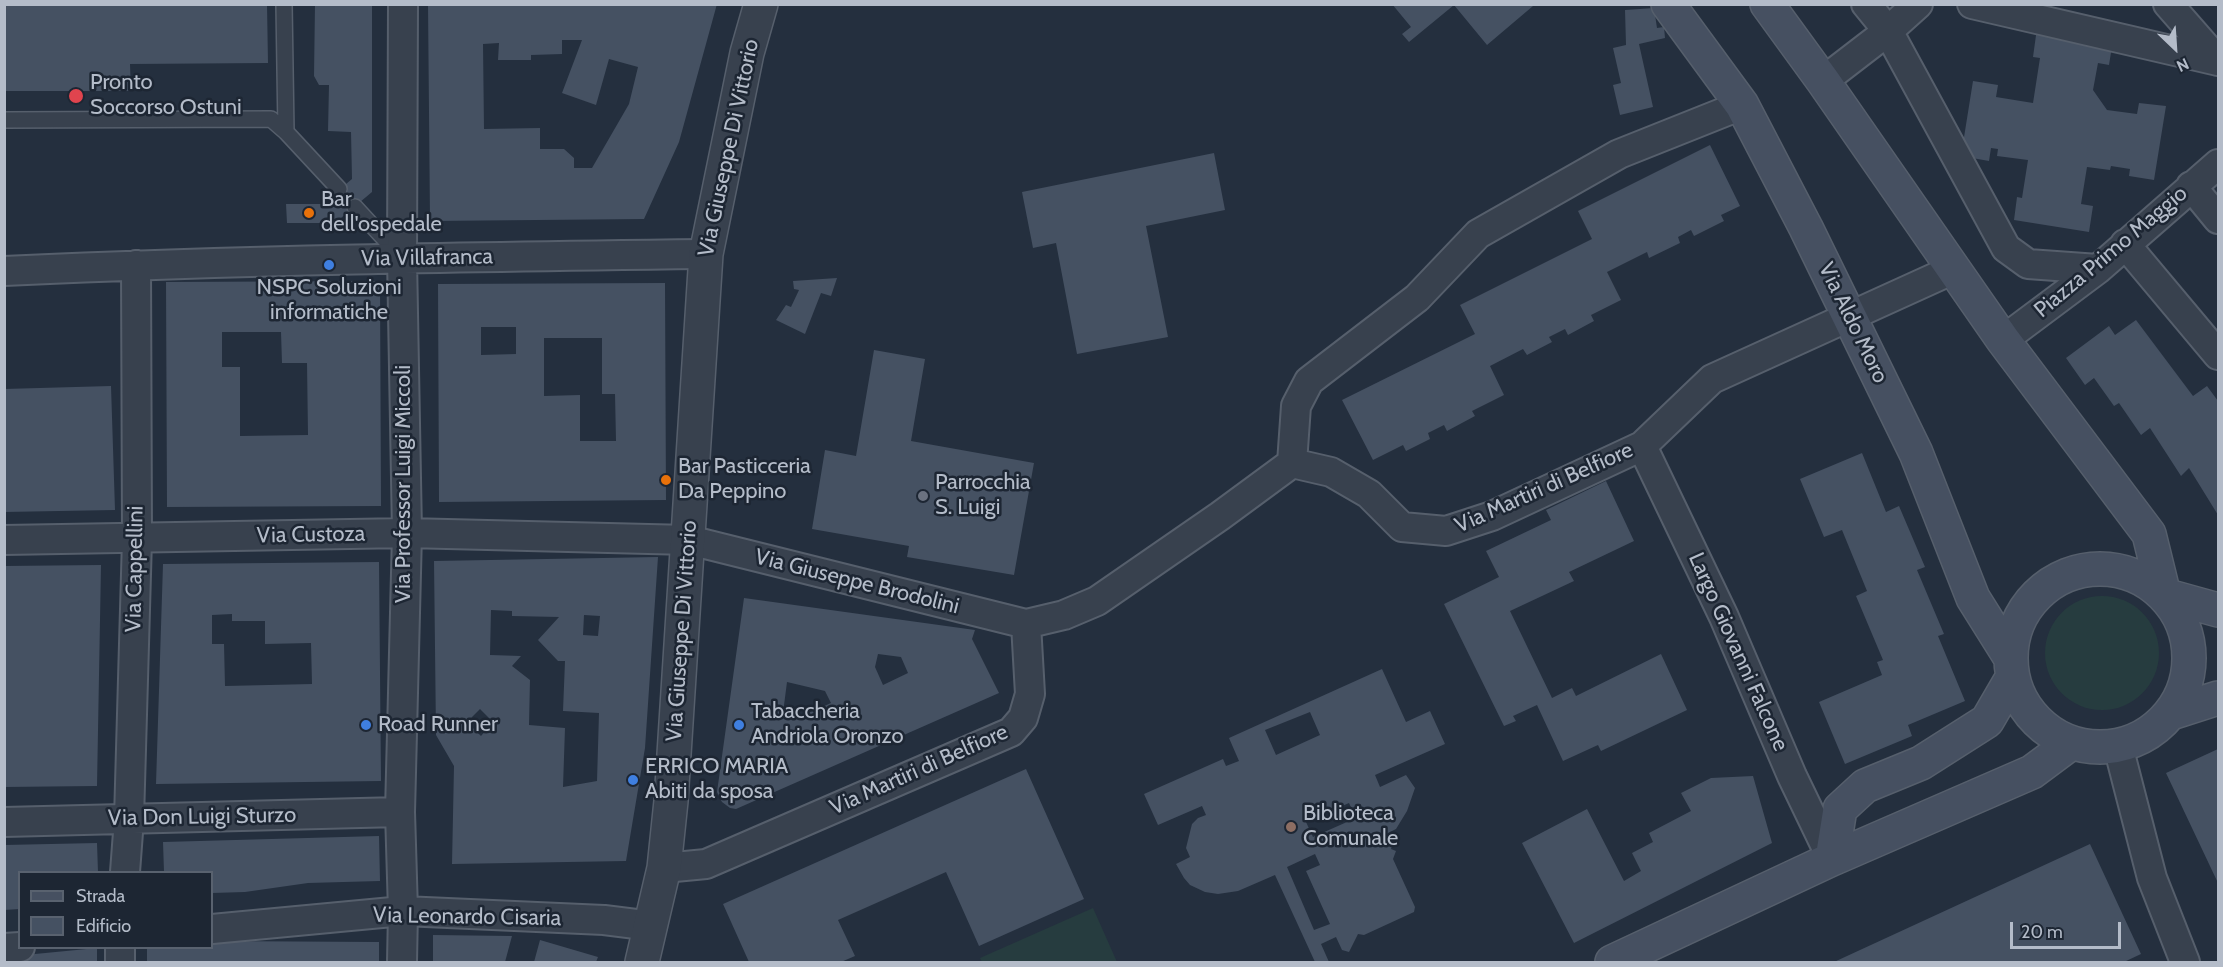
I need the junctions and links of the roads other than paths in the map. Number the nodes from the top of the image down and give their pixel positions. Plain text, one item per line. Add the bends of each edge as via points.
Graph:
1 (284, 4) edge
2 (403, 4) edge
3 (761, 4) edge
4 (1668, 4) edge
5 (1767, 4) edge
6 (1866, 4) edge
7 (1918, 4) edge
8 (1972, 4) edge
9 (2168, 4) edge
10 (1888, 31) junction
11 (2218, 61) edge
12 (1823, 81) junction
13 (1742, 105) junction
14 (4, 120) edge
15 (286, 132) junction
16 (2218, 164) edge
17 (2191, 186) junction
18 (339, 189) dead end
19 (355, 207) dead end
20 (2218, 219) edge
21 (2125, 244) junction
22 (706, 254) junction
23 (402, 258) junction
24 (136, 265) junction
25 (2098, 269) junction
26 (1954, 270) junction
27 (4, 271) edge
28 (1849, 316) junction
29 (2003, 340) junction
30 (2218, 356) edge
31 (1642, 446) junction
32 (1292, 463) junction
33 (407, 533) junction
34 (136, 539) junction
35 (4, 540) edge
36 (689, 540) junction
37 (2164, 595) junction
38 (2218, 610) edge
39 (1026, 624) junction
40 (2011, 668) junction
41 (2218, 698) edge
42 (2171, 713) junction
43 (2071, 743) junction
44 (2118, 746) junction
45 (400, 812) junction
46 (129, 819) junction
47 (4, 822) edge
48 (1832, 859) junction
49 (663, 868) junction
50 (125, 871) edge
51 (403, 911) junction
52 (652, 926) junction
53 (213, 929) edge
54 (402, 963) edge
55 (642, 963) edge
56 (1612, 963) edge
57 (2185, 963) edge

1 - 15 lane
2 - 23 street, Via Professor Luigi Miccoli
3 - 22 street, Via Giuseppe Di Vittorio via 747,53
4 - 13 main road, Via Aldo Moro
5 - 12 main road
6 - 10 street
7 - 10 street
8 - 11 street
9 - 11 street
10 - 12 street
10 - 25 street via 2006,248 2028,264
12 - 26 main road
13 - 28 main road, Via Aldo Moro
13 - 32 street via 1619,153 1478,234 1417,298 1309,381 1296,406
14 - 15 lane via 271,119
15 - 18 lane
16 - 17 street, Piazza Primo Maggio
17 - 20 street
17 - 21 street, Piazza Primo Maggio
19 - 23 lane
21 - 25 street, Piazza Primo Maggio
21 - 30 street
22 - 23 street, Via Villafranca
22 - 36 street, Via Giuseppe Di Vittorio
23 - 24 street, Via Villafranca
23 - 33 street, Via Professor Luigi Miccoli
24 - 27 street, Via Villafranca
24 - 34 street, Via Cappellini
25 - 29 street, Piazza Primo Maggio
26 - 28 street, Via Martiri di Belfiore
26 - 29 main road
28 - 31 street, Via Martiri di Belfiore via 1712,379
28 - 40 main road, Via Aldo Moro via 1916,453 1973,598
29 - 37 main road via 2149,534
31 - 32 street, Via Martiri di Belfiore via 1492,516 1446,531 1402,527 1369,494 1331,472
31 - 48 street, Largo Giovanni Falcone via 1724,617
32 - 39 street via 1097,601 1065,615
33 - 34 street, Via Custoza
33 - 36 street, Via Custoza
33 - 45 street, Via Professor Luigi Miccoli
34 - 35 street, Via Custoza
34 - 46 street, Via Cappellini
36 - 39 street, Via Giuseppe Brodolini
36 - 49 street, Via Giuseppe Di Vittorio
37 - 38 main road
37 - 40 main road via 2140,578 2111,569 2081,570 2053,582 2030,601 2015,628
37 - 42 main road via 2179,616 2188,640 2190,666 2184,690
39 - 49 street, Via Martiri di Belfiore via 1030,694 1023,718 1011,732 706,864
40 - 43 main road via 2024,706 2045,729
40 - 48 main road via 1987,721 1920,762 1865,786 1840,809
41 - 42 main road
42 - 44 main road via 2156,728
43 - 44 main road
43 - 48 main road via 2032,772
44 - 57 street via 2151,878
45 - 46 street, Via Don Luigi Sturzo
45 - 51 street, Via Professor Luigi Miccoli
46 - 47 street, Via Don Luigi Sturzo
46 - 50 street, Via Cappellini
48 - 56 main road
49 - 52 street, Via Giuseppe Di Vittorio
51 - 52 street, Via Leonardo Cisaria via 604,920
51 - 53 street, Via Leonardo Cisaria
51 - 54 street, Via Professor Luigi Miccoli
52 - 55 street, Via Giuseppe Di Vittorio

